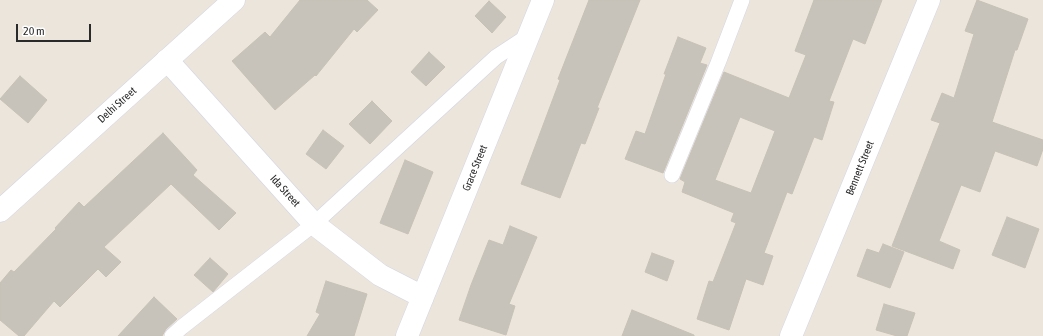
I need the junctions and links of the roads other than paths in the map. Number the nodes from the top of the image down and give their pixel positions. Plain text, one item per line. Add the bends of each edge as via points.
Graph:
1 (234, 0) edge
2 (543, 0) edge
3 (742, 0) edge
4 (929, 0) edge
5 (528, 36) junction
6 (166, 60) junction
7 (672, 175) dead end
8 (0, 211) edge
9 (314, 224) junction
10 (423, 297) junction
11 (172, 336) edge
12 (407, 336) edge
13 (791, 336) edge

1 - 6 street, Delhi Street
2 - 5 street, Grace Street
3 - 7 lane
4 - 13 street, Bennett Street
5 - 9 lane via 496,57
5 - 10 street, Grace Street
6 - 8 street, Delhi Street
6 - 9 street, Ida Street
9 - 10 street, Ida Street via 380,275
9 - 11 lane
10 - 12 street, Grace Street

